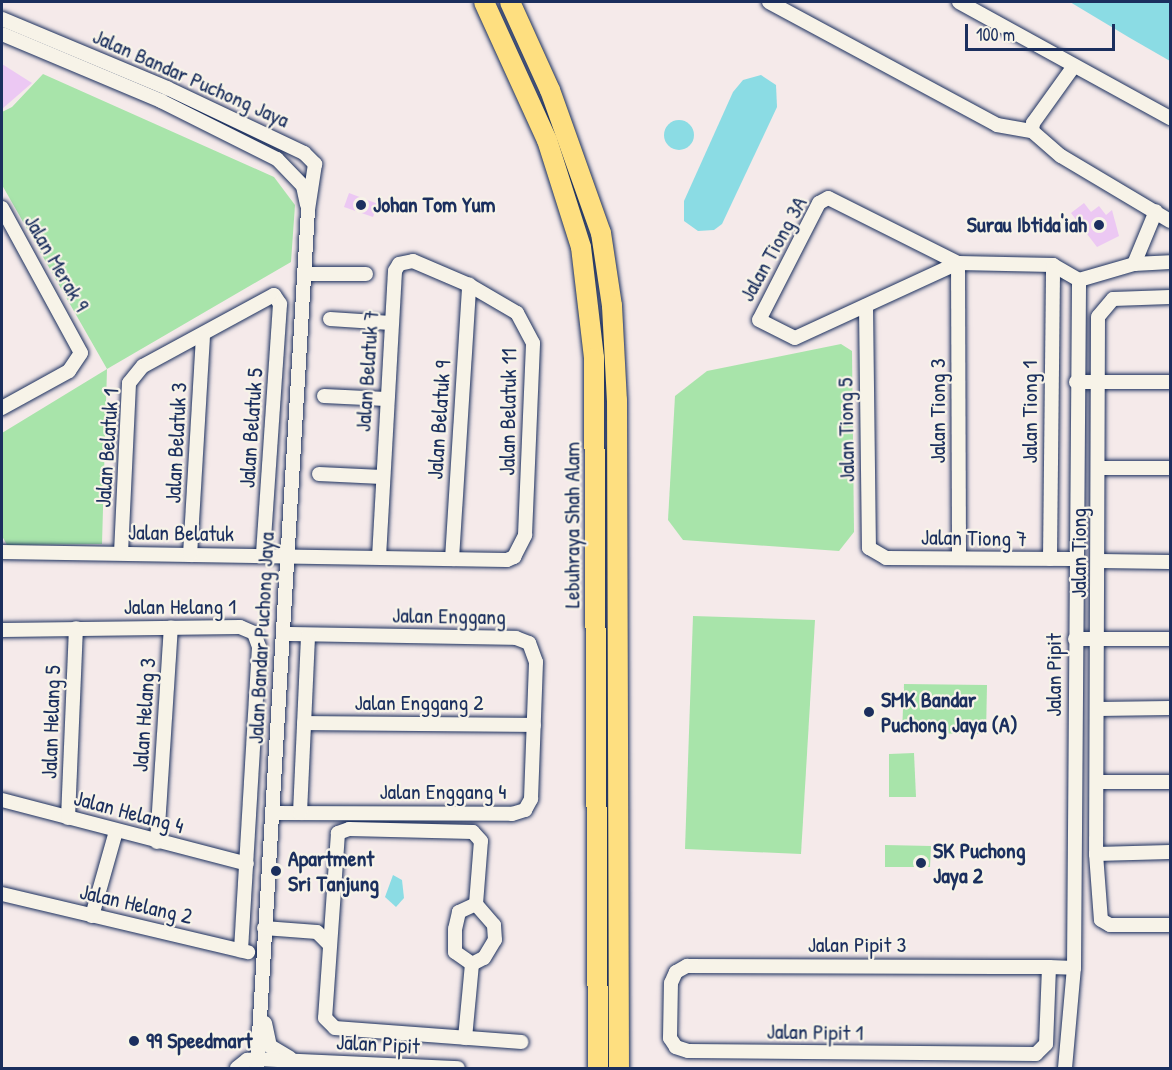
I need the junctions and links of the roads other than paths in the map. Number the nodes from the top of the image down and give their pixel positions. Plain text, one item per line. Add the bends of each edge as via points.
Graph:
1 (484, 2) edge
2 (510, 2) edge
3 (769, 2) edge
4 (959, 2) edge
5 (2, 19) edge
6 (2, 34) edge
7 (1074, 66) junction
8 (1170, 118) edge
9 (1032, 131) junction
10 (2, 208) edge
11 (308, 210) junction
12 (1156, 211) junction
13 (1170, 221) edge
14 (1170, 262) edge
15 (958, 263) junction
16 (1134, 264) junction
17 (1053, 265) junction
18 (304, 274) junction
19 (366, 274) dead end
20 (1079, 280) junction
21 (469, 285) junction
22 (1170, 297) edge
23 (280, 304) joint
24 (866, 306) junction
25 (330, 319) dead end
26 (391, 323) junction
27 (203, 334) junction
28 (1076, 382) junction
29 (1100, 382) junction
30 (1170, 382) edge
31 (324, 396) dead end
32 (386, 399) junction
33 (4, 402) edge
34 (1100, 468) junction
35 (1170, 468) edge
36 (319, 474) dead end
37 (382, 477) junction
38 (525, 535) joint
39 (2, 552) edge
40 (873, 552) joint
41 (121, 553) junction
42 (190, 555) junction
43 (263, 555) junction
44 (286, 555) junction
45 (379, 557) junction
46 (959, 558) junction
47 (452, 559) junction
48 (1050, 560) junction
49 (1076, 560) junction
50 (1100, 561) junction
51 (1170, 562) edge
52 (171, 627) junction
53 (76, 628) junction
54 (2, 630) edge
55 (283, 634) junction
56 (308, 635) junction
57 (1075, 639) junction
58 (1170, 639) edge
59 (1101, 640) junction
60 (1170, 708) edge
61 (1098, 709) junction
62 (304, 723) junction
63 (534, 725) junction
64 (1097, 782) junction
65 (1170, 782) edge
66 (2, 800) edge
67 (273, 813) junction
68 (300, 813) junction
69 (68, 818) junction
70 (116, 831) junction
71 (157, 842) junction
72 (1170, 852) edge
73 (1096, 854) junction
74 (247, 864) junction
75 (2, 894) edge
76 (476, 904) junction
77 (92, 916) junction
78 (331, 916) junction
79 (1100, 917) junction
80 (1075, 925) junction
81 (1170, 925) edge
82 (264, 928) junction
83 (317, 932) junction
84 (330, 945) junction
85 (242, 950) junction
86 (261, 961) junction
87 (472, 964) junction
88 (1049, 967) junction
89 (1074, 968) junction
90 (670, 1005) joint
91 (465, 1038) junction
92 (521, 1042) dead end
93 (297, 1061) junction
94 (257, 1064) edge
95 (1064, 1066) edge
96 (237, 1068) edge
97 (275, 1068) edge
98 (458, 1068) edge
99 (598, 1068) edge
100 (619, 1068) edge

1 - 99 highway, Lebuhraya Shah Alam via 547,140 581,247 594,358
2 - 100 highway, Lebuhraya Shah Alam via 550,90 601,233 612,306 617,400
3 - 9 street via 997,124
4 - 7 street
5 - 11 street, Jalan Bandar Puchong Jaya via 141,76 304,153 317,171
6 - 11 street, Jalan Bandar Puchong Jaya via 161,101 277,159 303,186
7 - 8 street
7 - 9 street via 1033,123
9 - 12 street via 1061,156
10 - 33 street, Jalan Merak 9 via 81,353 75,366
11 - 18 street, Jalan Bandar Puchong Jaya
12 - 13 street
12 - 16 street
14 - 16 street
15 - 17 street
15 - 24 street
15 - 24 street, Jalan Tiong 3A via 828,198 819,203 760,311 759,320 795,338
15 - 46 street, Jalan Tiong 3
16 - 20 street
17 - 20 street
17 - 48 street, Jalan Tiong 1
18 - 19 street
18 - 44 street, Jalan Bandar Puchong Jaya
20 - 28 street, Jalan Pipit
21 - 26 street, Jalan Belatuk 7 via 413,261 399,264
21 - 38 street, Jalan Belatuk 11 via 517,313 534,343
21 - 47 street, Jalan Belatuk 9
22 - 29 street, Jalan Tiong via 1113,299 1098,317
23 - 27 street, Jalan Belatuk 1 via 274,295 268,295
23 - 43 street, Jalan Belatuk 5
24 - 40 street, Jalan Tiong 5 via 869,548
25 - 26 street
26 - 32 street, Jalan Belatuk 7
27 - 41 street, Jalan Belatuk 1 via 143,366 129,383
27 - 42 street, Jalan Belatuk 3
28 - 29 street
28 - 49 street, Jalan Pipit
29 - 30 street
29 - 34 street, Jalan Tiong
31 - 32 street
32 - 37 street, Jalan Belatuk 7
34 - 35 street
34 - 50 street, Jalan Tiong
36 - 37 street
37 - 45 street, Jalan Belatuk 7
38 - 47 street, Jalan Belatuk via 520,551 507,560
39 - 41 street, Jalan Belatuk
40 - 46 street, Jalan Tiong 7 via 886,558
41 - 42 street, Jalan Belatuk
42 - 43 street, Jalan Belatuk
43 - 44 street, Jalan Belatuk
44 - 45 street, Jalan Belatuk
44 - 55 street, Jalan Bandar Puchong Jaya
45 - 47 street, Jalan Belatuk
46 - 48 street, Jalan Tiong 7
48 - 49 street, Jalan Tiong 7
49 - 57 street, Jalan Pipit
50 - 51 street
50 - 59 street, Jalan Tiong
52 - 53 street, Jalan Helang 1
52 - 71 street, Jalan Helang 3
52 - 74 street, Jalan Helang 1 via 240,627 254,633 259,647
53 - 54 street, Jalan Helang 1
53 - 69 street, Jalan Helang 5
55 - 56 street, Jalan Enggang
55 - 67 street, Jalan Bandar Puchong Jaya
56 - 62 street
56 - 63 street, Jalan Enggang via 522,640 535,654
57 - 59 street
57 - 80 street, Jalan Pipit
58 - 59 street
59 - 61 street, Jalan Tiong
60 - 61 street
61 - 64 street, Jalan Tiong
62 - 63 street, Jalan Enggang 2
62 - 68 street
63 - 68 street, Jalan Enggang 4 via 531,799 519,813
64 - 65 street
64 - 73 street, Jalan Tiong
66 - 69 street, Jalan Helang 4
67 - 68 street, Jalan Enggang 4
67 - 82 street, Jalan Bandar Puchong Jaya
69 - 70 street, Jalan Helang 4
70 - 71 street, Jalan Helang 4
70 - 77 street
71 - 74 street, Jalan Helang 4
72 - 73 street
73 - 79 street, Jalan Tiong
74 - 85 street, Jalan Helang 1
75 - 77 street, Jalan Helang 2
76 - 78 street via 481,842 473,832 349,829 338,833
76 - 87 street via 494,925 495,940 484,958
76 - 87 street via 459,912 455,929 455,952
77 - 85 street, Jalan Helang 2
78 - 83 street
78 - 84 street
79 - 80 street
79 - 81 street via 1110,925
80 - 89 street, Jalan Pipit
82 - 83 street
82 - 86 street, Jalan Bandar Puchong Jaya
83 - 84 street
84 - 91 street via 327,1023 335,1028
85 - 86 street, Jalan Helang 2
86 - 93 street via 266,1038 280,1054
86 - 94 street, Jalan Bandar Puchong Jaya
87 - 91 street
88 - 89 street, Jalan Pipit 3
88 - 90 street, Jalan Pipit 3 via 687,966 676,972 671,983
88 - 90 street, Jalan Pipit 1 via 1044,1048 1036,1054 688,1051 676,1047 670,1038
89 - 95 street, Jalan Pipit
91 - 92 street
93 - 94 street, Jalan Pipit
93 - 97 street
93 - 98 street, Jalan Pipit
94 - 96 street via 247,1060

